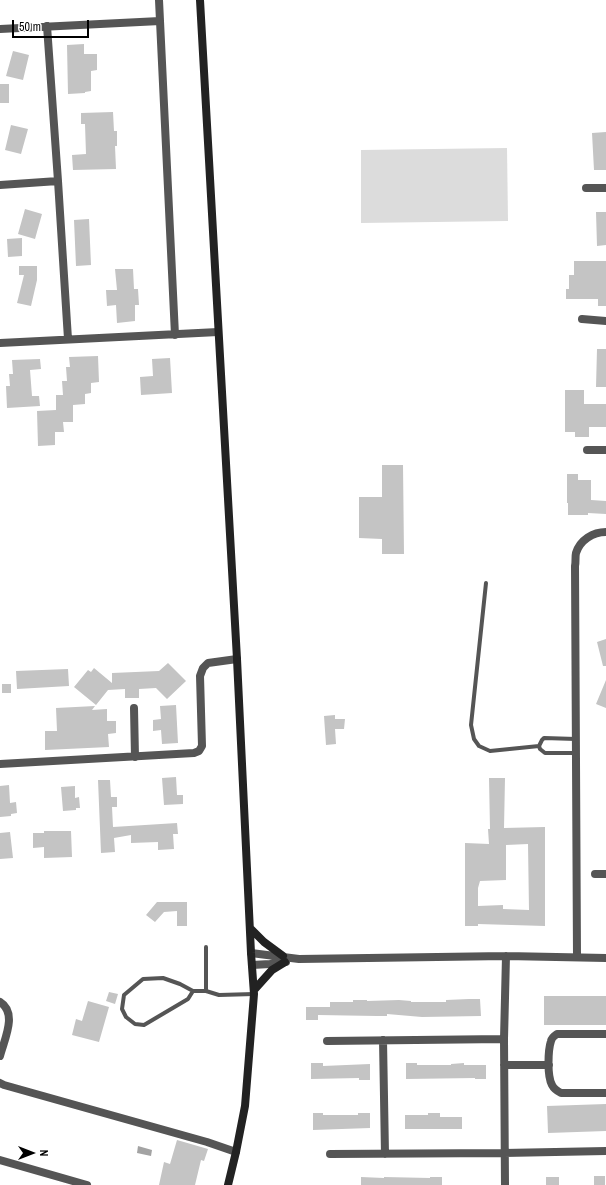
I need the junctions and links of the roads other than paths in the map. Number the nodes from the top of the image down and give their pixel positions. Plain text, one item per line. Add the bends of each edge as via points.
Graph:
1 (159, 0) edge
2 (200, 0) edge
3 (160, 21) junction
4 (46, 26) junction
5 (0, 29) edge
6 (58, 181) junction
7 (0, 185) edge
8 (586, 188) dead end
9 (606, 188) edge
10 (582, 319) dead end
11 (606, 321) edge
12 (218, 332) junction
13 (175, 334) junction
14 (68, 339) junction
15 (1, 344) edge
16 (587, 450) dead end
17 (606, 450) edge
18 (606, 532) edge
19 (486, 583) dead end
20 (237, 659) junction
21 (134, 708) dead end
22 (576, 739) junction
23 (539, 746) junction
24 (577, 753) junction
25 (135, 757) junction
26 (0, 764) edge
27 (596, 874) dead end
28 (606, 874) edge
29 (250, 929) junction
30 (206, 947) dead end
31 (251, 953) junction
32 (506, 956) junction
33 (577, 957) junction
34 (606, 958) edge
35 (284, 959) junction
36 (252, 965) junction
37 (193, 991) junction
38 (206, 991) junction
39 (254, 992) junction
40 (0, 1002) edge
41 (606, 1034) edge
42 (504, 1039) junction
43 (383, 1040) junction
44 (327, 1041) dead end
45 (0, 1056) edge
46 (504, 1065) junction
47 (549, 1065) junction
48 (0, 1083) edge
49 (606, 1092) edge
50 (606, 1151) edge
51 (236, 1152) junction
52 (330, 1154) dead end
53 (385, 1154) junction
54 (504, 1154) junction
55 (0, 1160) edge
56 (87, 1185) edge
57 (228, 1185) edge
58 (505, 1185) edge

1 - 3 street
2 - 12 street
3 - 4 street
3 - 13 street
4 - 5 street
4 - 6 street
6 - 7 street
6 - 14 street
8 - 9 street
10 - 11 street
12 - 13 street
12 - 20 street
13 - 14 street
14 - 15 street
16 - 17 street
18 - 22 street via 584,540 576,553
19 - 23 lane via 471,725 474,740 479,746 490,751
20 - 25 street via 208,663 203,668 200,676 202,746 199,751 194,754
20 - 29 street
21 - 25 street
22 - 23 lane via 544,738
22 - 24 street
23 - 24 lane via 545,753
24 - 33 street
25 - 26 street
27 - 28 street
29 - 31 street
29 - 35 street
30 - 38 lane
31 - 35 street
31 - 36 street
32 - 33 street
32 - 35 street
32 - 42 street
33 - 34 street
35 - 36 street
35 - 39 street
36 - 39 street
37 - 37 lane via 163,978 143,979 124,995 122,1009 126,1017 135,1024 144,1024 188,999
37 - 38 lane
38 - 39 lane via 219,995
39 - 51 street via 245,1106
40 - 45 street via 6,1006 9,1025
41 - 47 street via 557,1034 551,1039
42 - 43 street
42 - 46 street
43 - 44 street
43 - 53 street
46 - 47 street
46 - 54 street
47 - 49 street via 552,1084 561,1093
48 - 51 street
50 - 54 street
51 - 57 street
52 - 53 street
53 - 54 street
54 - 58 street
55 - 56 street

